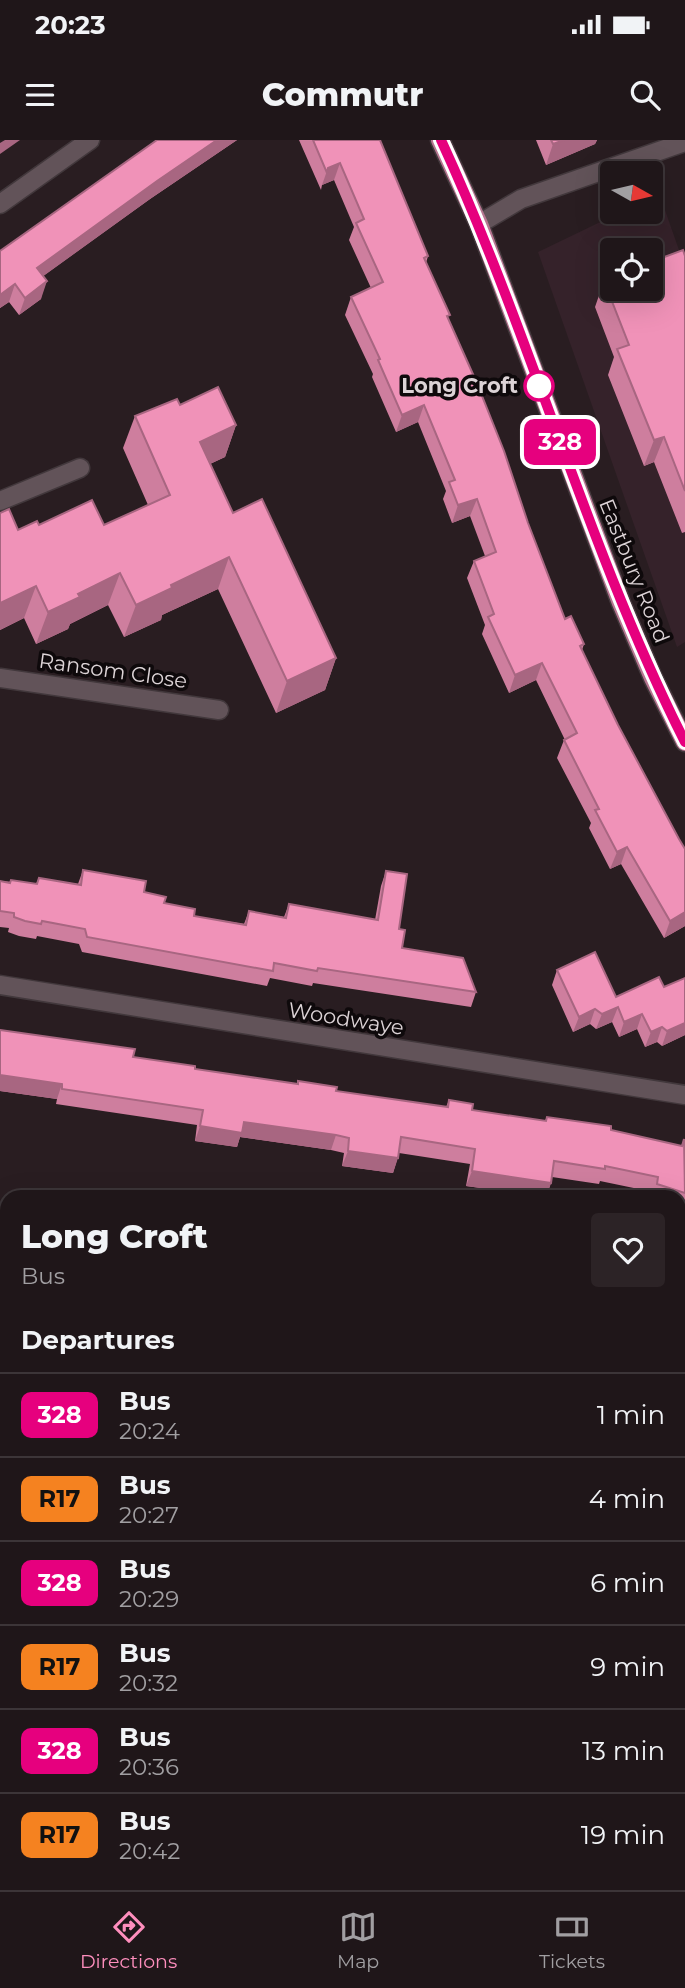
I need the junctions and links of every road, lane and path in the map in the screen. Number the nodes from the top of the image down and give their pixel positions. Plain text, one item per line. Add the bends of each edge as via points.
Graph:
1 (90, 140) edge
2 (440, 140) edge
3 (685, 142) edge
4 (0, 205) edge
5 (479, 224) junction
6 (80, 468) dead end
7 (0, 501) edge
8 (0, 678) edge
9 (219, 709) dead end
10 (685, 742) edge
11 (0, 985) edge
12 (685, 1095) edge

1 - 4 street
2 - 5 main road, Eastbury Road
3 - 5 street via 521,199
5 - 10 main road, Eastbury Road via 621,603
6 - 7 street
8 - 9 street, Ransom Close
11 - 12 street, Woodwaye

